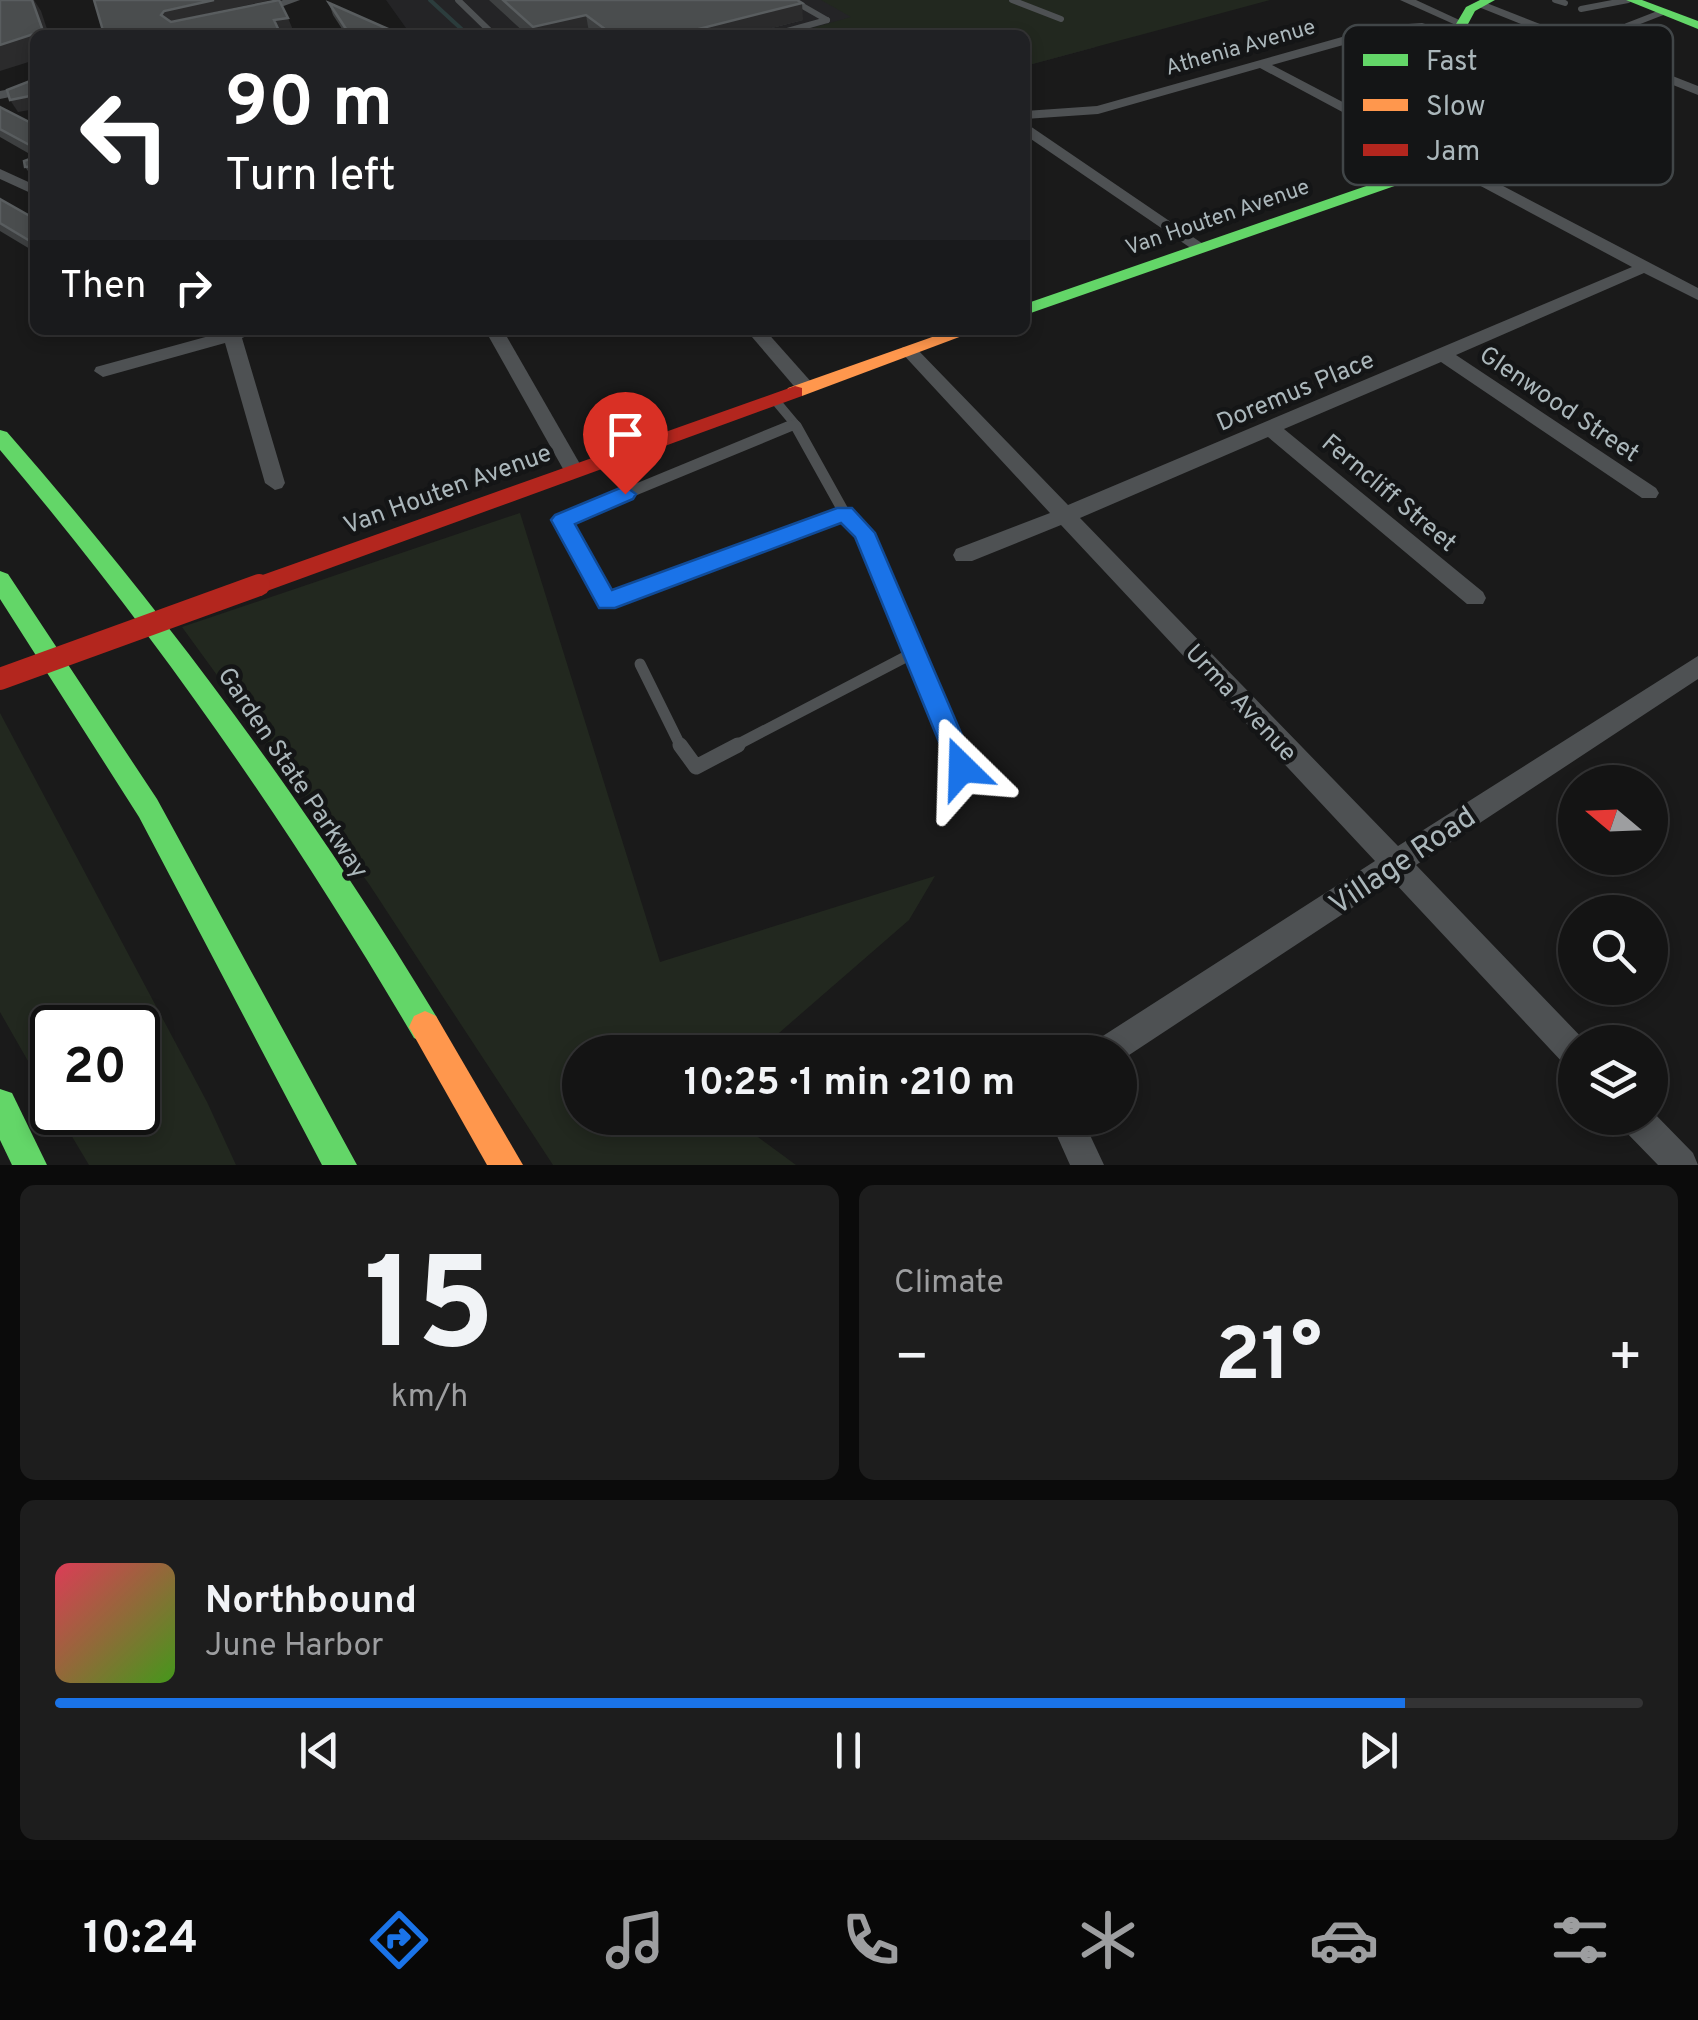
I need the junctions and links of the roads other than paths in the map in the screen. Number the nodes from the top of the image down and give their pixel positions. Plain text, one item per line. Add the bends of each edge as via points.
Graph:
1 (294, 0) edge
2 (458, 0) edge
3 (792, 0) edge
4 (1012, 0) edge
5 (1406, 0) edge
6 (1428, 0) edge
7 (1556, 0) edge
8 (1630, 0) edge
9 (1564, 3) dead end
10 (1581, 9) dead end
11 (1663, 12) junction
12 (234, 16) edge
13 (1473, 16) edge
14 (1061, 19) dead end
15 (1431, 25) edge
16 (1500, 25) edge
17 (1629, 25) edge
18 (1698, 25) edge
19 (489, 30) edge
20 (790, 30) edge
21 (1343, 40) edge
22 (1261, 64) junction
23 (1673, 83) edge
24 (30, 89) edge
25 (1698, 91) edge
26 (0, 95) edge
27 (1343, 108) edge
28 (1030, 116) edge
29 (1030, 132) edge
30 (0, 173) edge
31 (1390, 185) edge
32 (1488, 185) edge
33 (30, 189) edge
34 (1200, 248) junction
35 (1644, 267) junction
36 (1698, 295) edge
37 (1030, 304) edge
38 (235, 335) edge
39 (242, 335) edge
40 (497, 335) edge
41 (759, 335) edge
42 (955, 335) edge
43 (909, 352) junction
44 (1442, 354) junction
45 (104, 371) dead end
46 (806, 388) junction
47 (774, 399) junction
48 (733, 414) junction
49 (795, 424) junction
50 (1270, 428) junction
51 (0, 437) edge
52 (751, 440) junction
53 (574, 471) junction
54 (276, 483) dead end
55 (1649, 493) dead end
56 (844, 514) junction
57 (1064, 515) junction
58 (964, 555) dead end
59 (0, 580) edge
60 (1475, 598) dead end
61 (915, 652) junction
62 (640, 664) dead end
63 (1698, 666) edge
64 (0, 679) edge
65 (962, 768) dead end
66 (1396, 864) junction
67 (1132, 1035) edge
68 (1558, 1035) edge
69 (0, 1105) edge
70 (1073, 1135) edge
71 (1652, 1135) edge
72 (30, 1165) edge
73 (340, 1165) edge
74 (506, 1165) edge
75 (1087, 1165) edge
76 (1681, 1165) edge

1 - 12 street
2 - 19 lane
3 - 20 lane via 827,20
4 - 14 lane
5 - 13 street
6 - 13 street
7 - 9 lane
8 - 10 lane
8 - 11 main road
11 - 17 lane
11 - 18 main road
13 - 15 street, Athenia Avenue
13 - 16 street
21 - 22 street, Athenia Avenue
22 - 27 street
22 - 28 street, Athenia Avenue via 1098,110
23 - 25 street
24 - 26 street
29 - 34 street
30 - 33 street
31 - 34 main road, Van Houten Avenue
32 - 35 street
34 - 37 main road, Van Houten Avenue
35 - 36 street
35 - 44 street, Doremus Place
38 - 45 street
39 - 54 street
40 - 53 street
41 - 46 street
42 - 43 main road, Van Houten Avenue
43 - 46 main road, Van Houten Avenue
43 - 57 street, Urma Avenue
44 - 50 street, Doremus Place
44 - 55 street, Glenwood Street
46 - 47 main road, Van Houten Avenue
47 - 48 main road, Van Houten Avenue
47 - 49 lane
48 - 52 lane
48 - 53 main road, Van Houten Avenue
49 - 52 lane
49 - 56 lane
50 - 57 street, Doremus Place
50 - 60 street, Ferncliff Street
51 - 74 main road, Garden State Parkway via 229,720 329,868
52 - 56 lane via 562,520 607,601
53 - 64 main road, Van Houten Avenue, bridge
56 - 61 lane via 864,533
57 - 58 street, Doremus Place
57 - 66 street, Urma Avenue
59 - 73 main road via 148,808
61 - 62 lane via 696,768
61 - 65 lane
63 - 66 street, Village Road
66 - 67 street, Village Road
66 - 68 street, Urma Avenue
69 - 72 main road
70 - 75 street
71 - 76 street

